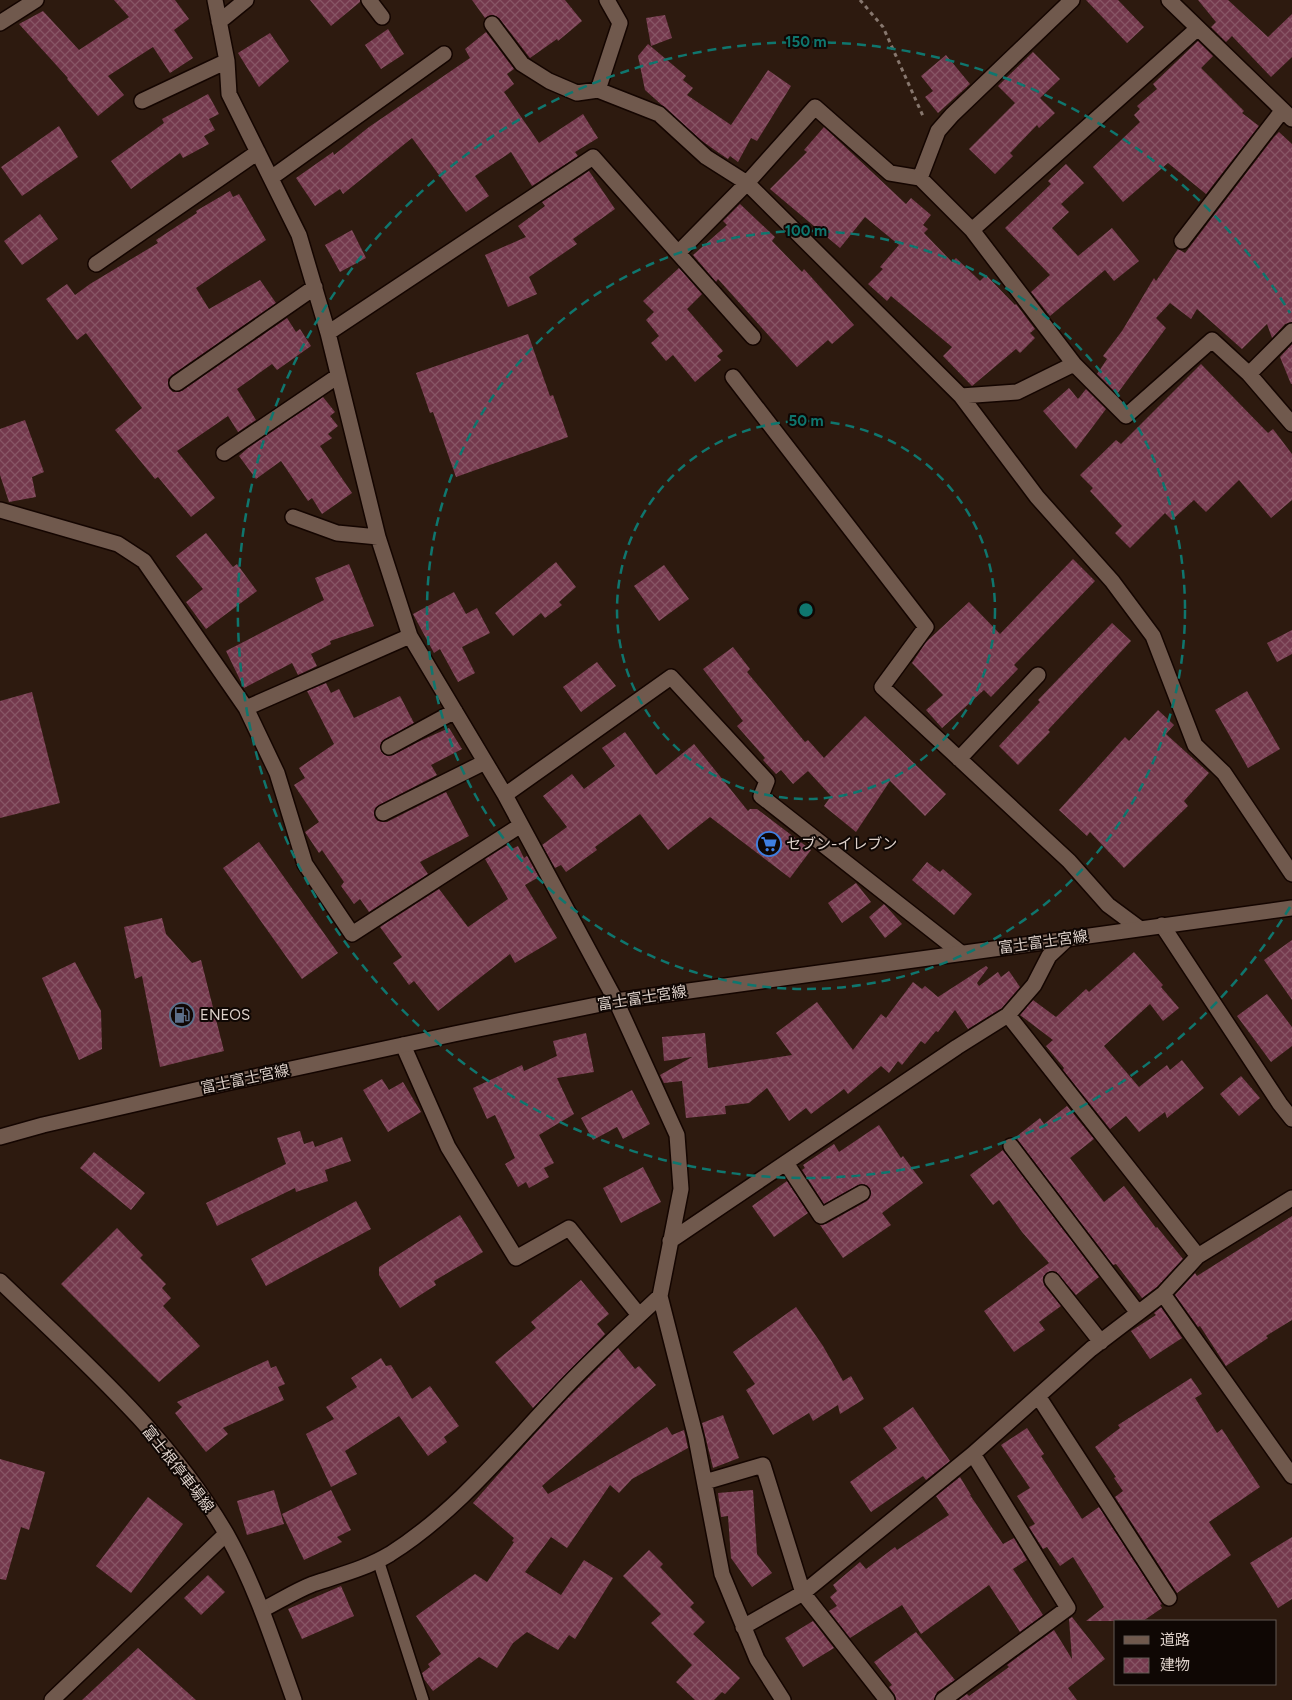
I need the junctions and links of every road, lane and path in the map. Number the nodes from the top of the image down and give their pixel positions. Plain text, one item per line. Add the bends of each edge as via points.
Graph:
1 (36, 0) edge
2 (215, 0) edge
3 (246, 0) edge
4 (369, 0) edge
5 (607, 0) edge
6 (860, 0) edge
7 (1072, 0) edge
8 (1169, 0) edge
9 (382, 17) dead end
10 (219, 22) junction
11 (0, 24) edge
12 (492, 24) dead end
13 (1198, 28) junction
14 (444, 54) dead end
15 (227, 61) junction
16 (598, 90) junction
17 (142, 101) dead end
18 (1287, 115) edge
19 (938, 130) junction
20 (258, 152) junction
21 (271, 178) junction
22 (920, 178) junction
23 (747, 183) junction
24 (972, 230) junction
25 (1182, 241) dead end
26 (678, 253) junction
27 (96, 264) dead end
28 (314, 287) junction
29 (1292, 331) edge
30 (328, 333) junction
31 (753, 337) dead end
32 (1074, 364) junction
33 (1249, 374) junction
34 (338, 376) junction
35 (733, 377) dead end
36 (177, 382) dead end
37 (961, 396) junction
38 (1292, 424) edge
39 (224, 453) dead end
40 (0, 510) edge
41 (292, 517) dead end
42 (378, 537) junction
43 (410, 636) junction
44 (1038, 675) dead end
45 (246, 708) junction
46 (455, 710) junction
47 (389, 747) dead end
48 (959, 759) junction
49 (485, 762) junction
50 (505, 795) junction
51 (383, 814) dead end
52 (521, 824) junction
53 (1292, 874) edge
54 (1292, 908) edge
55 (1162, 925) junction
56 (1139, 928) junction
57 (1067, 939) junction
58 (961, 953) junction
59 (616, 1001) junction
60 (1008, 1015) junction
61 (403, 1045) junction
62 (1292, 1119) edge
63 (0, 1137) edge
64 (1011, 1146) dead end
65 (786, 1163) junction
66 (862, 1193) dead end
67 (1292, 1198) edge
68 (670, 1241) junction
69 (1198, 1256) junction
70 (1052, 1280) dead end
71 (0, 1281) edge
72 (1163, 1294) junction
73 (660, 1296) junction
74 (1138, 1313) junction
75 (639, 1315) junction
76 (1101, 1342) junction
77 (1038, 1396) junction
78 (973, 1454) junction
79 (1292, 1476) edge
80 (705, 1482) junction
81 (226, 1534) junction
82 (378, 1560) junction
83 (803, 1593) junction
84 (1168, 1598) dead end
85 (262, 1610) junction
86 (743, 1627) junction
87 (52, 1700) edge
88 (294, 1700) edge
89 (423, 1700) edge
90 (783, 1700) edge
91 (887, 1700) edge
92 (943, 1700) edge

1 - 11 street
2 - 10 street
3 - 10 street
4 - 9 street
5 - 16 street via 620,23
6 - 19 path via 883,27 924,120
7 - 19 street
8 - 13 street
10 - 15 street
12 - 16 street via 522,64 549,81 577,93
13 - 18 street
13 - 24 street
14 - 21 street
15 - 17 street
15 - 20 street via 229,94
16 - 23 street via 659,114 706,157
18 - 25 street
19 - 22 street
20 - 21 street
20 - 27 street
21 - 28 street via 299,235
22 - 23 street via 890,172 815,107
22 - 24 street
23 - 26 street
23 - 37 street
24 - 32 street
26 - 30 street via 594,158
26 - 31 street
28 - 30 street
28 - 36 street
29 - 33 street
30 - 34 street
32 - 33 street via 1126,416 1212,340
32 - 37 street via 1017,392
33 - 38 street
34 - 39 street
34 - 42 street
35 - 48 street via 926,627 882,687
37 - 53 street via 1037,497 1112,581 1153,636 1196,745 1224,773
40 - 45 street via 118,544 144,561
41 - 42 street via 337,534
42 - 43 street
43 - 45 street
43 - 46 street
44 - 48 street
45 - 52 street via 277,774 305,864 352,934
46 - 47 street
46 - 49 street
48 - 56 street via 1069,861 1108,905
49 - 50 street
49 - 51 street
50 - 52 street
50 - 58 street via 671,677 767,781 761,796
52 - 59 street
54 - 55 street, 富士富士宮線
55 - 56 street, 富士富士宮線
55 - 62 street
56 - 57 street, 富士富士宮線
57 - 58 street, 富士富士宮線
57 - 60 street via 1049,956 1034,985
58 - 59 street, 富士富士宮線
59 - 61 street, 富士富士宮線
59 - 68 street via 677,1135 681,1189
60 - 65 street
60 - 69 street
61 - 63 street, 富士富士宮線
61 - 75 street via 448,1147 516,1258 569,1228
64 - 74 street
65 - 66 street via 821,1216
65 - 68 street
67 - 69 street
68 - 73 street
69 - 72 street
70 - 76 street
71 - 81 street, 富士根停車場線 via 152,1433 193,1483
72 - 74 street
72 - 79 street
73 - 75 street
73 - 80 street
74 - 76 street
75 - 82 street via 558,1395 466,1494 414,1538
76 - 77 street
77 - 78 street
77 - 84 street
78 - 83 street
78 - 92 street via 1068,1608
80 - 83 street via 763,1465
80 - 86 street via 722,1574
81 - 85 street, 富士根停車場線
81 - 87 street
82 - 85 street via 354,1572 311,1585
82 - 89 lane
83 - 86 street
83 - 91 street
85 - 88 street, 富士根停車場線
86 - 90 street via 757,1659

